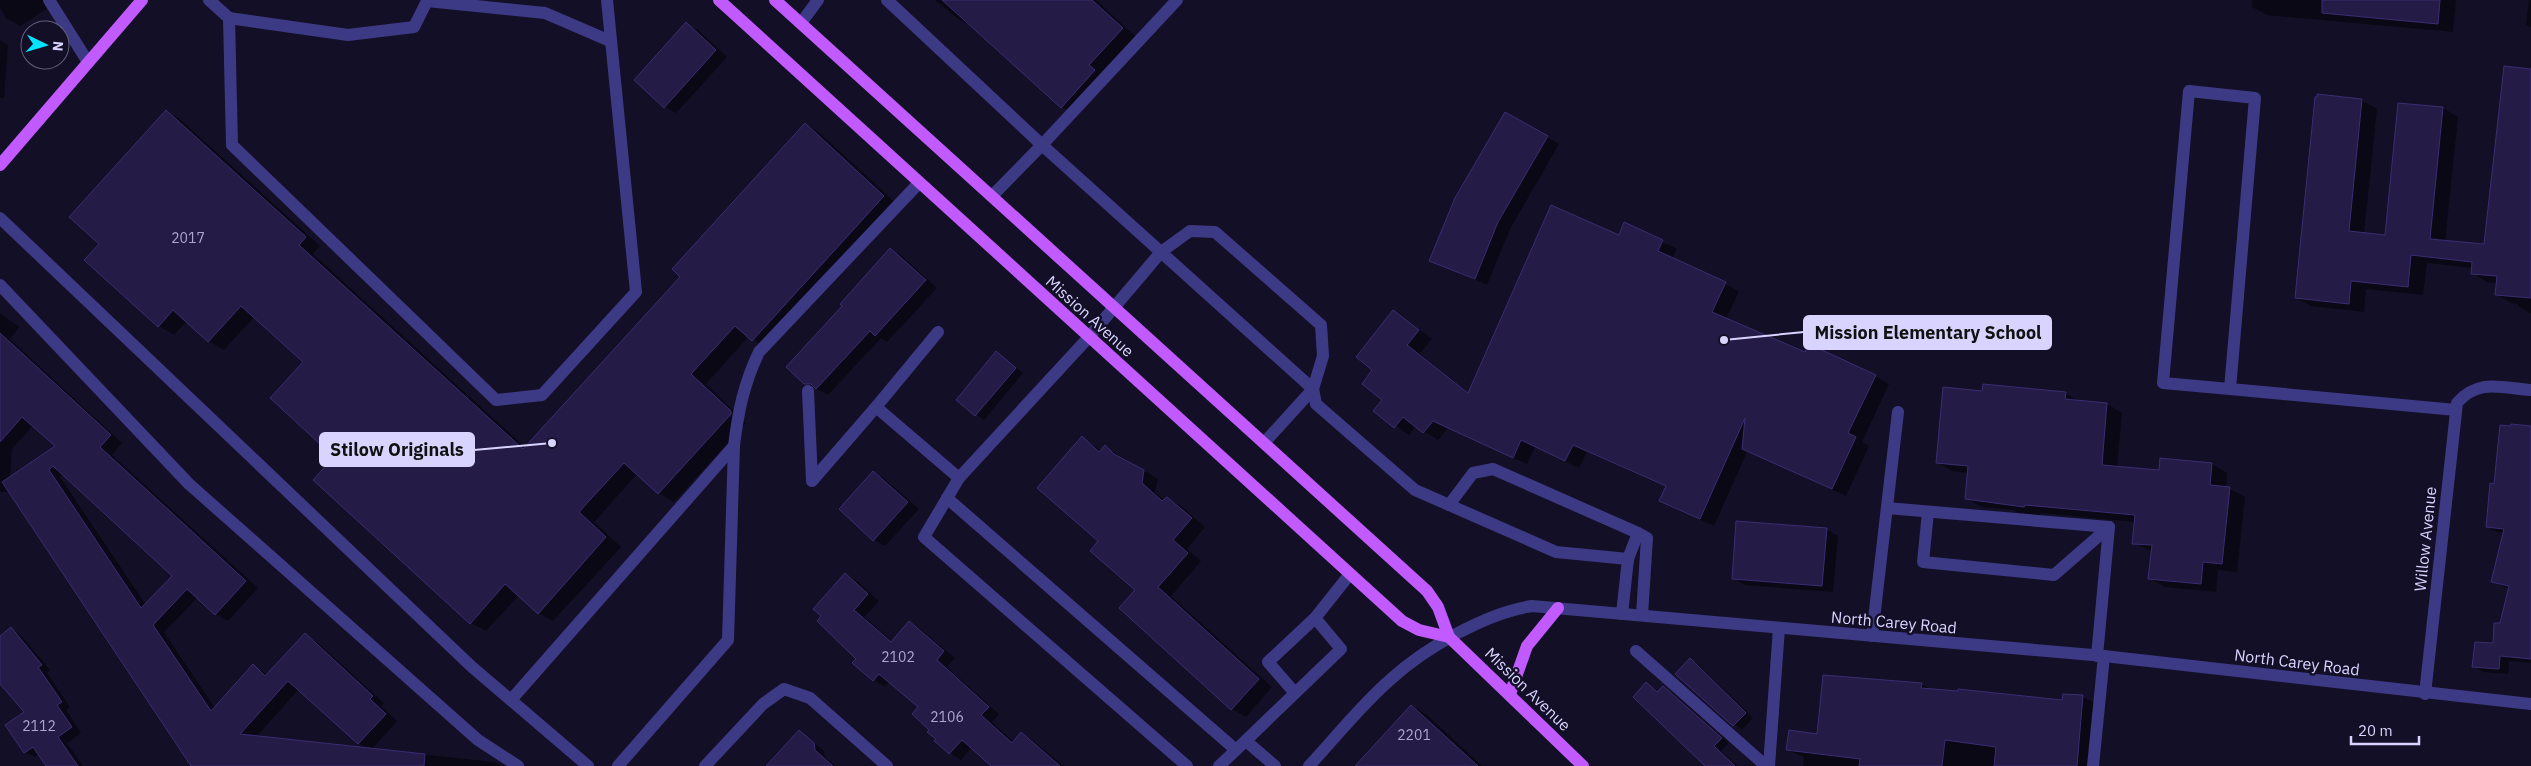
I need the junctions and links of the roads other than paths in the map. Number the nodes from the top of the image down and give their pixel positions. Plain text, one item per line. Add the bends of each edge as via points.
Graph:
1 (49, 0) edge
2 (142, 0) edge
3 (209, 0) edge
4 (607, 0) edge
5 (719, 0) edge
6 (776, 0) edge
7 (818, 0) edge
8 (887, 0) edge
9 (1177, 0) edge
10 (489, 4) edge
11 (229, 18) junction
12 (801, 23) junction
13 (610, 42) junction
14 (88, 62) junction
15 (1042, 145) junction
16 (2, 162) edge
17 (920, 183) junction
18 (992, 196) junction
19 (0, 218) edge
20 (1161, 252) junction
21 (0, 286) edge
22 (1113, 306) junction
23 (938, 332) dead end
24 (1089, 337) junction
25 (1313, 389) junction
26 (2230, 389) junction
27 (2531, 390) edge
28 (808, 391) dead end
29 (876, 407) junction
30 (2456, 410) junction
31 (1898, 412) dead end
32 (1264, 443) junction
33 (734, 446) junction
34 (960, 478) junction
35 (947, 498) junction
36 (1449, 505) junction
37 (1887, 508) junction
38 (1928, 512) junction
39 (2109, 527) junction
40 (1638, 533) junction
41 (1628, 559) junction
42 (1350, 574) junction
43 (1558, 608) junction
44 (1622, 614) junction
45 (1642, 616) junction
46 (1314, 618) junction
47 (1779, 628) junction
48 (1872, 636) junction
49 (1449, 637) junction
50 (1636, 651) dead end
51 (2100, 656) junction
52 (1295, 693) junction
53 (1510, 694) junction
54 (2425, 694) junction
55 (511, 700) junction
56 (2531, 704) edge
57 (1246, 741) junction
58 (1236, 750) junction
59 (518, 766) edge
60 (588, 766) edge
61 (618, 766) edge
62 (705, 766) edge
63 (887, 766) edge
64 (1187, 766) edge
65 (1219, 766) edge
66 (1275, 766) edge
67 (1309, 766) edge
68 (1583, 766) edge
69 (1768, 766) edge
70 (2093, 766) edge

1 - 14 street
2 - 14 main road
3 - 11 street
4 - 13 street
5 - 17 main road, Mission Avenue
6 - 12 main road, Mission Avenue
7 - 12 street
8 - 15 street
9 - 15 street
10 - 11 street via 427,1 414,27 348,35
10 - 13 street via 545,13
11 - 13 street via 232,145 496,400 542,395 636,292
12 - 18 main road, Mission Avenue
14 - 16 main road
15 - 18 street
15 - 20 street
17 - 24 main road, Mission Avenue
17 - 33 street via 759,352 747,376 739,406
18 - 22 main road, Mission Avenue
19 - 55 street via 457,653
20 - 22 street
20 - 25 street
20 - 25 street via 1190,231 1216,232 1321,325 1323,356
21 - 59 street via 190,484 478,740
22 - 24 street
22 - 32 main road, Mission Avenue
23 - 29 street
24 - 34 street
24 - 42 main road, Mission Avenue
25 - 32 street
25 - 36 street via 1316,404 1415,490
26 - 26 street via 2255,98 2190,91 2163,383
26 - 30 street
27 - 30 street, Willow Avenue via 2482,386 2467,392 2457,403
28 - 29 street via 812,482
29 - 34 street
30 - 54 street, Willow Avenue
31 - 37 street
32 - 49 main road, Mission Avenue via 1427,591 1438,607
33 - 55 street
33 - 61 street via 728,640
34 - 35 street
35 - 58 street
35 - 64 street via 924,537
36 - 40 street via 1473,474 1493,468
36 - 41 street via 1556,552
37 - 38 street
37 - 48 street
38 - 39 street
38 - 39 street via 1923,562 2054,576
39 - 51 street
40 - 41 street
40 - 45 street via 1647,538
41 - 44 street
42 - 46 street
42 - 49 main road, Mission Avenue via 1402,622
43 - 44 street, North Carey Road
43 - 49 street, North Carey Road via 1532,606 1512,609
43 - 53 main road via 1526,646
44 - 45 street, North Carey Road
45 - 47 street, North Carey Road
46 - 52 street via 1268,662
46 - 52 street via 1341,649
47 - 48 street, North Carey Road
47 - 69 street
48 - 51 street, North Carey Road
49 - 53 main road, Mission Avenue
49 - 67 street, North Carey Road via 1391,679
50 - 69 street
51 - 54 street, North Carey Road
51 - 70 street
52 - 57 street
53 - 68 main road, Mission Avenue
54 - 56 street, North Carey Road
55 - 60 street
57 - 58 street
57 - 66 street
58 - 65 street
62 - 63 street via 763,704 784,689 810,698

